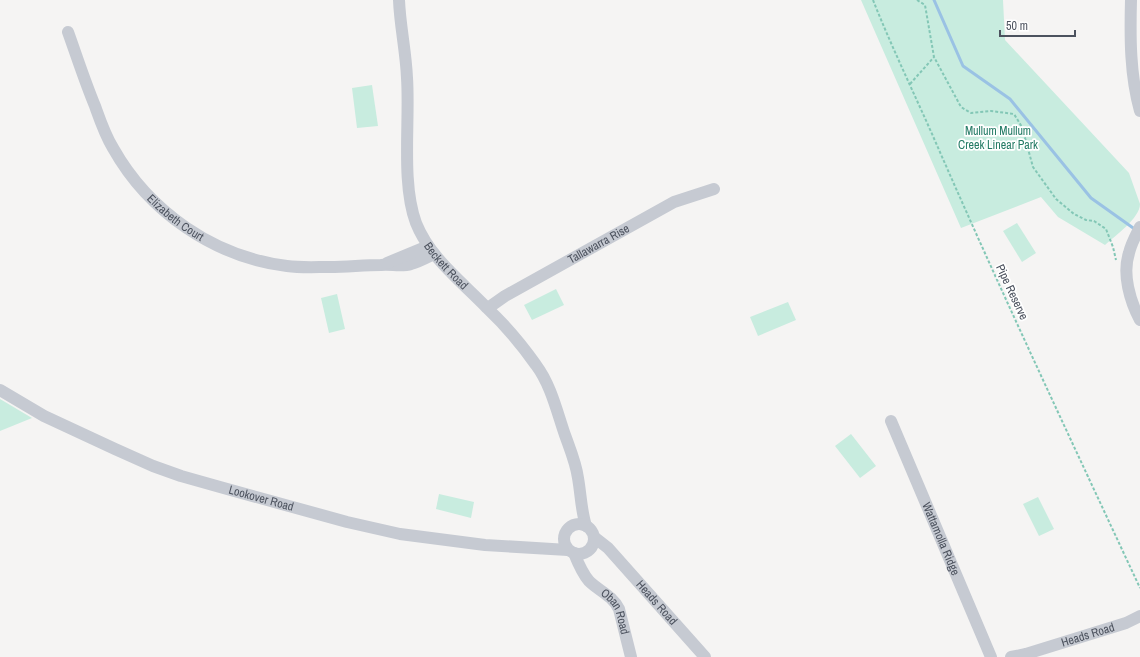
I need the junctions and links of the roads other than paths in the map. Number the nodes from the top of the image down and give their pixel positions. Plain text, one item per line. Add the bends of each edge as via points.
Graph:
1 (399, 0) edge
2 (1131, 0) edge
3 (68, 32) dead end
4 (1139, 105) edge
5 (714, 189) dead end
6 (1140, 227) edge
7 (431, 250) junction
8 (488, 308) junction
9 (1140, 320) edge
10 (0, 390) edge
11 (891, 421) dead end
12 (580, 525) junction
13 (594, 537) junction
14 (563, 538) junction
15 (540, 547) junction
16 (608, 548) junction
17 (579, 552) junction
18 (1140, 616) edge
19 (631, 657) edge
20 (705, 657) edge
21 (991, 657) edge
22 (1011, 657) edge

1 - 7 street, Beckett Road via 407,78 410,198 416,222
2 - 4 street via 1131,64
3 - 7 street, Elizabeth Court via 112,147 125,168 156,205 187,229 214,244 250,258 305,267 382,264 403,266 411,264
5 - 8 street, Tallawarra Rise via 674,202 505,296
6 - 9 street via 1127,262 1132,303
7 - 8 street, Beckett Road
8 - 12 street, Beckett Road via 537,366 546,383 578,477
10 - 15 street, Lookover Road via 77,432 180,476 400,534 485,545
11 - 21 street, Wattamolla Ridge
12 - 13 street via 591,530
12 - 14 street via 567,529
13 - 16 street, Heads Road
13 - 17 street via 594,542
14 - 15 street, Lookover Road
14 - 17 street via 565,546
15 - 17 street, Lookover Road
16 - 17 street
16 - 20 street, Heads Road
17 - 19 street, Oban Road via 585,575 615,602 619,609
18 - 22 street, Heads Road via 1119,626

